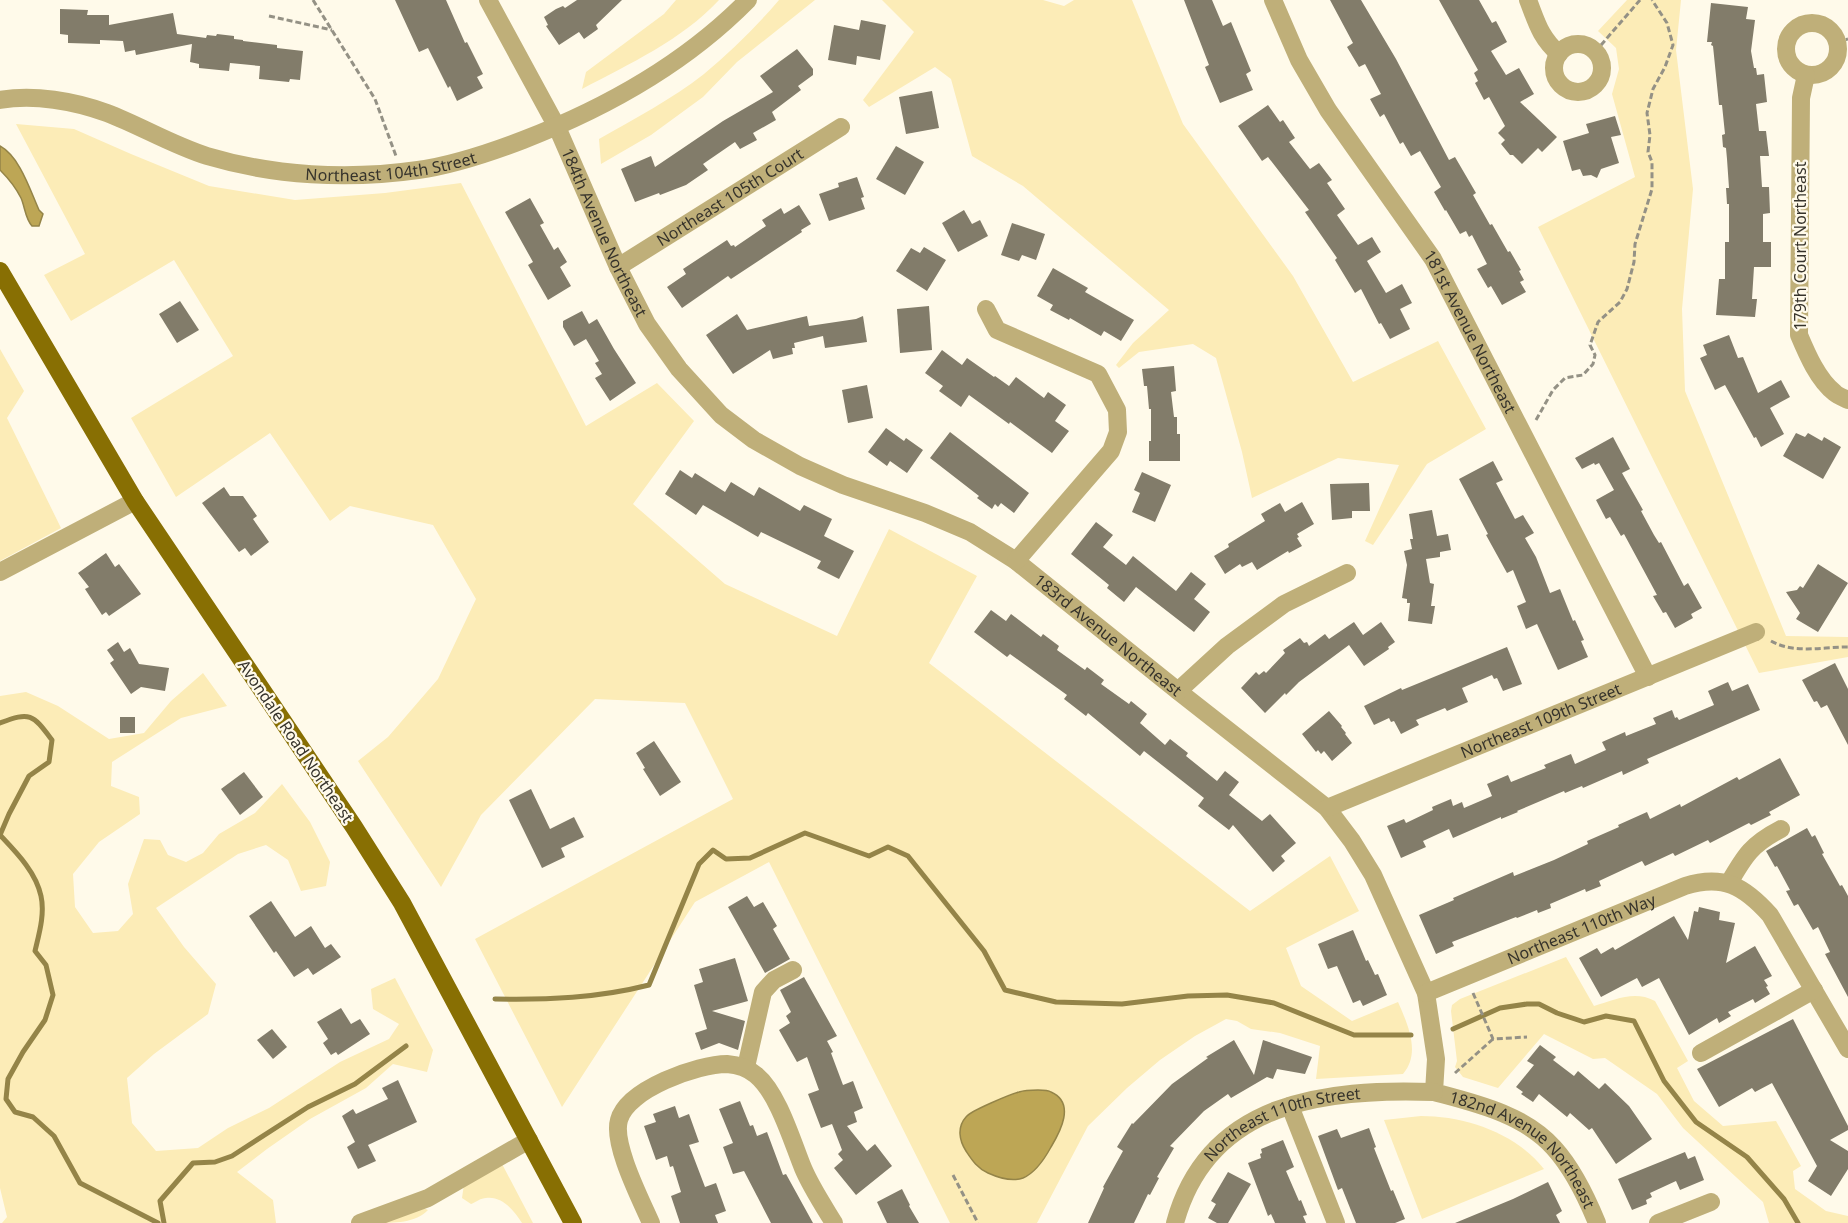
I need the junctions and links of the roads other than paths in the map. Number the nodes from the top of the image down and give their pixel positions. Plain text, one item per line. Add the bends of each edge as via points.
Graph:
1 (748, 0) edge
2 (1273, 0) edge
3 (1528, 0) edge
4 (491, 1) edge
5 (1842, 40) edge
6 (1559, 54) junction
7 (1806, 75) junction
8 (0, 100) edge
9 (556, 127) junction
10 (841, 127) dead end
11 (618, 267) junction
12 (0, 271) edge
13 (986, 309) dead end
14 (1848, 400) edge
15 (754, 440) joint
16 (135, 501) junction
17 (1016, 561) junction
18 (0, 572) edge
19 (1347, 573) dead end
20 (1756, 632) dead end
21 (1648, 677) junction
22 (1178, 691) junction
23 (1327, 807) junction
24 (1781, 829) dead end
25 (1734, 885) junction
26 (1393, 918) joint
27 (793, 970) dead end
28 (1814, 990) junction
29 (1426, 993) junction
30 (1848, 1049) edge
31 (1701, 1053) dead end
32 (746, 1067) junction
33 (1434, 1092) junction
34 (1290, 1106) junction
35 (529, 1140) junction
36 (1711, 1202) dead end
37 (360, 1223) edge
38 (573, 1223) edge
39 (651, 1223) edge
40 (834, 1223) edge
41 (1175, 1223) edge
42 (1335, 1223) edge
43 (1597, 1223) edge
44 (1658, 1223) edge

1 - 9 street, Northeast 104th Street via 693,50 629,91
2 - 21 street, 181st Avenue Northeast via 1299,60 1328,110 1433,259
3 - 6 street via 1540,32
4 - 9 street, 184th Avenue Northeast
5 - 7 street via 1829,69
5 - 7 street via 1817,24 1801,25 1794,30 1786,52 1792,67
6 - 6 street via 1555,75 1564,87 1578,92 1592,88 1601,76 1601,61 1586,46 1571,45
7 - 14 street, 179th Court Northeast via 1801,98 1799,335 1819,374 1835,393
8 - 9 street, Northeast 104th Street via 55,99 106,113 187,150 237,165 346,176 418,170 470,159
9 - 11 street, 184th Avenue Northeast
10 - 11 street, Northeast 105th Court
11 - 15 street, 184th Avenue Northeast via 647,324 679,369 721,415
12 - 16 main road, Avondale Road Northeast
13 - 17 street via 997,330 1098,375 1117,410 1118,432 1111,451
15 - 17 street, 183rd Avenue Northeast via 843,485 970,532
16 - 18 street
16 - 35 main road, Avondale Road Northeast via 395,893
17 - 22 street, 183rd Avenue Northeast
19 - 22 street via 1284,604 1227,646
20 - 21 street, Northeast 109th Street
21 - 23 street, Northeast 109th Street
22 - 23 street, 183rd Avenue Northeast
23 - 26 street, 183rd Avenue Northeast via 1373,875
24 - 25 street via 1750,849
25 - 28 street via 1756,899 1770,915
25 - 29 street, Northeast 110th Way via 1706,881 1685,886
26 - 29 street, 182nd Avenue Northeast
27 - 32 street via 774,980 763,992
28 - 30 street
28 - 31 street
29 - 33 street, 182nd Avenue Northeast via 1436,1059
32 - 39 street via 727,1064 675,1077 639,1094 625,1108 618,1121 619,1142
32 - 40 street via 767,1087 804,1169
33 - 34 street, Northeast 110th Street via 1348,1094
33 - 43 street, 182nd Avenue Northeast via 1509,1117 1552,1146 1569,1166
34 - 41 street, Northeast 110th Street via 1256,1119 1217,1146 1198,1169
34 - 42 street
35 - 37 street via 428,1198
35 - 38 main road, Avondale Road Northeast
36 - 44 street

